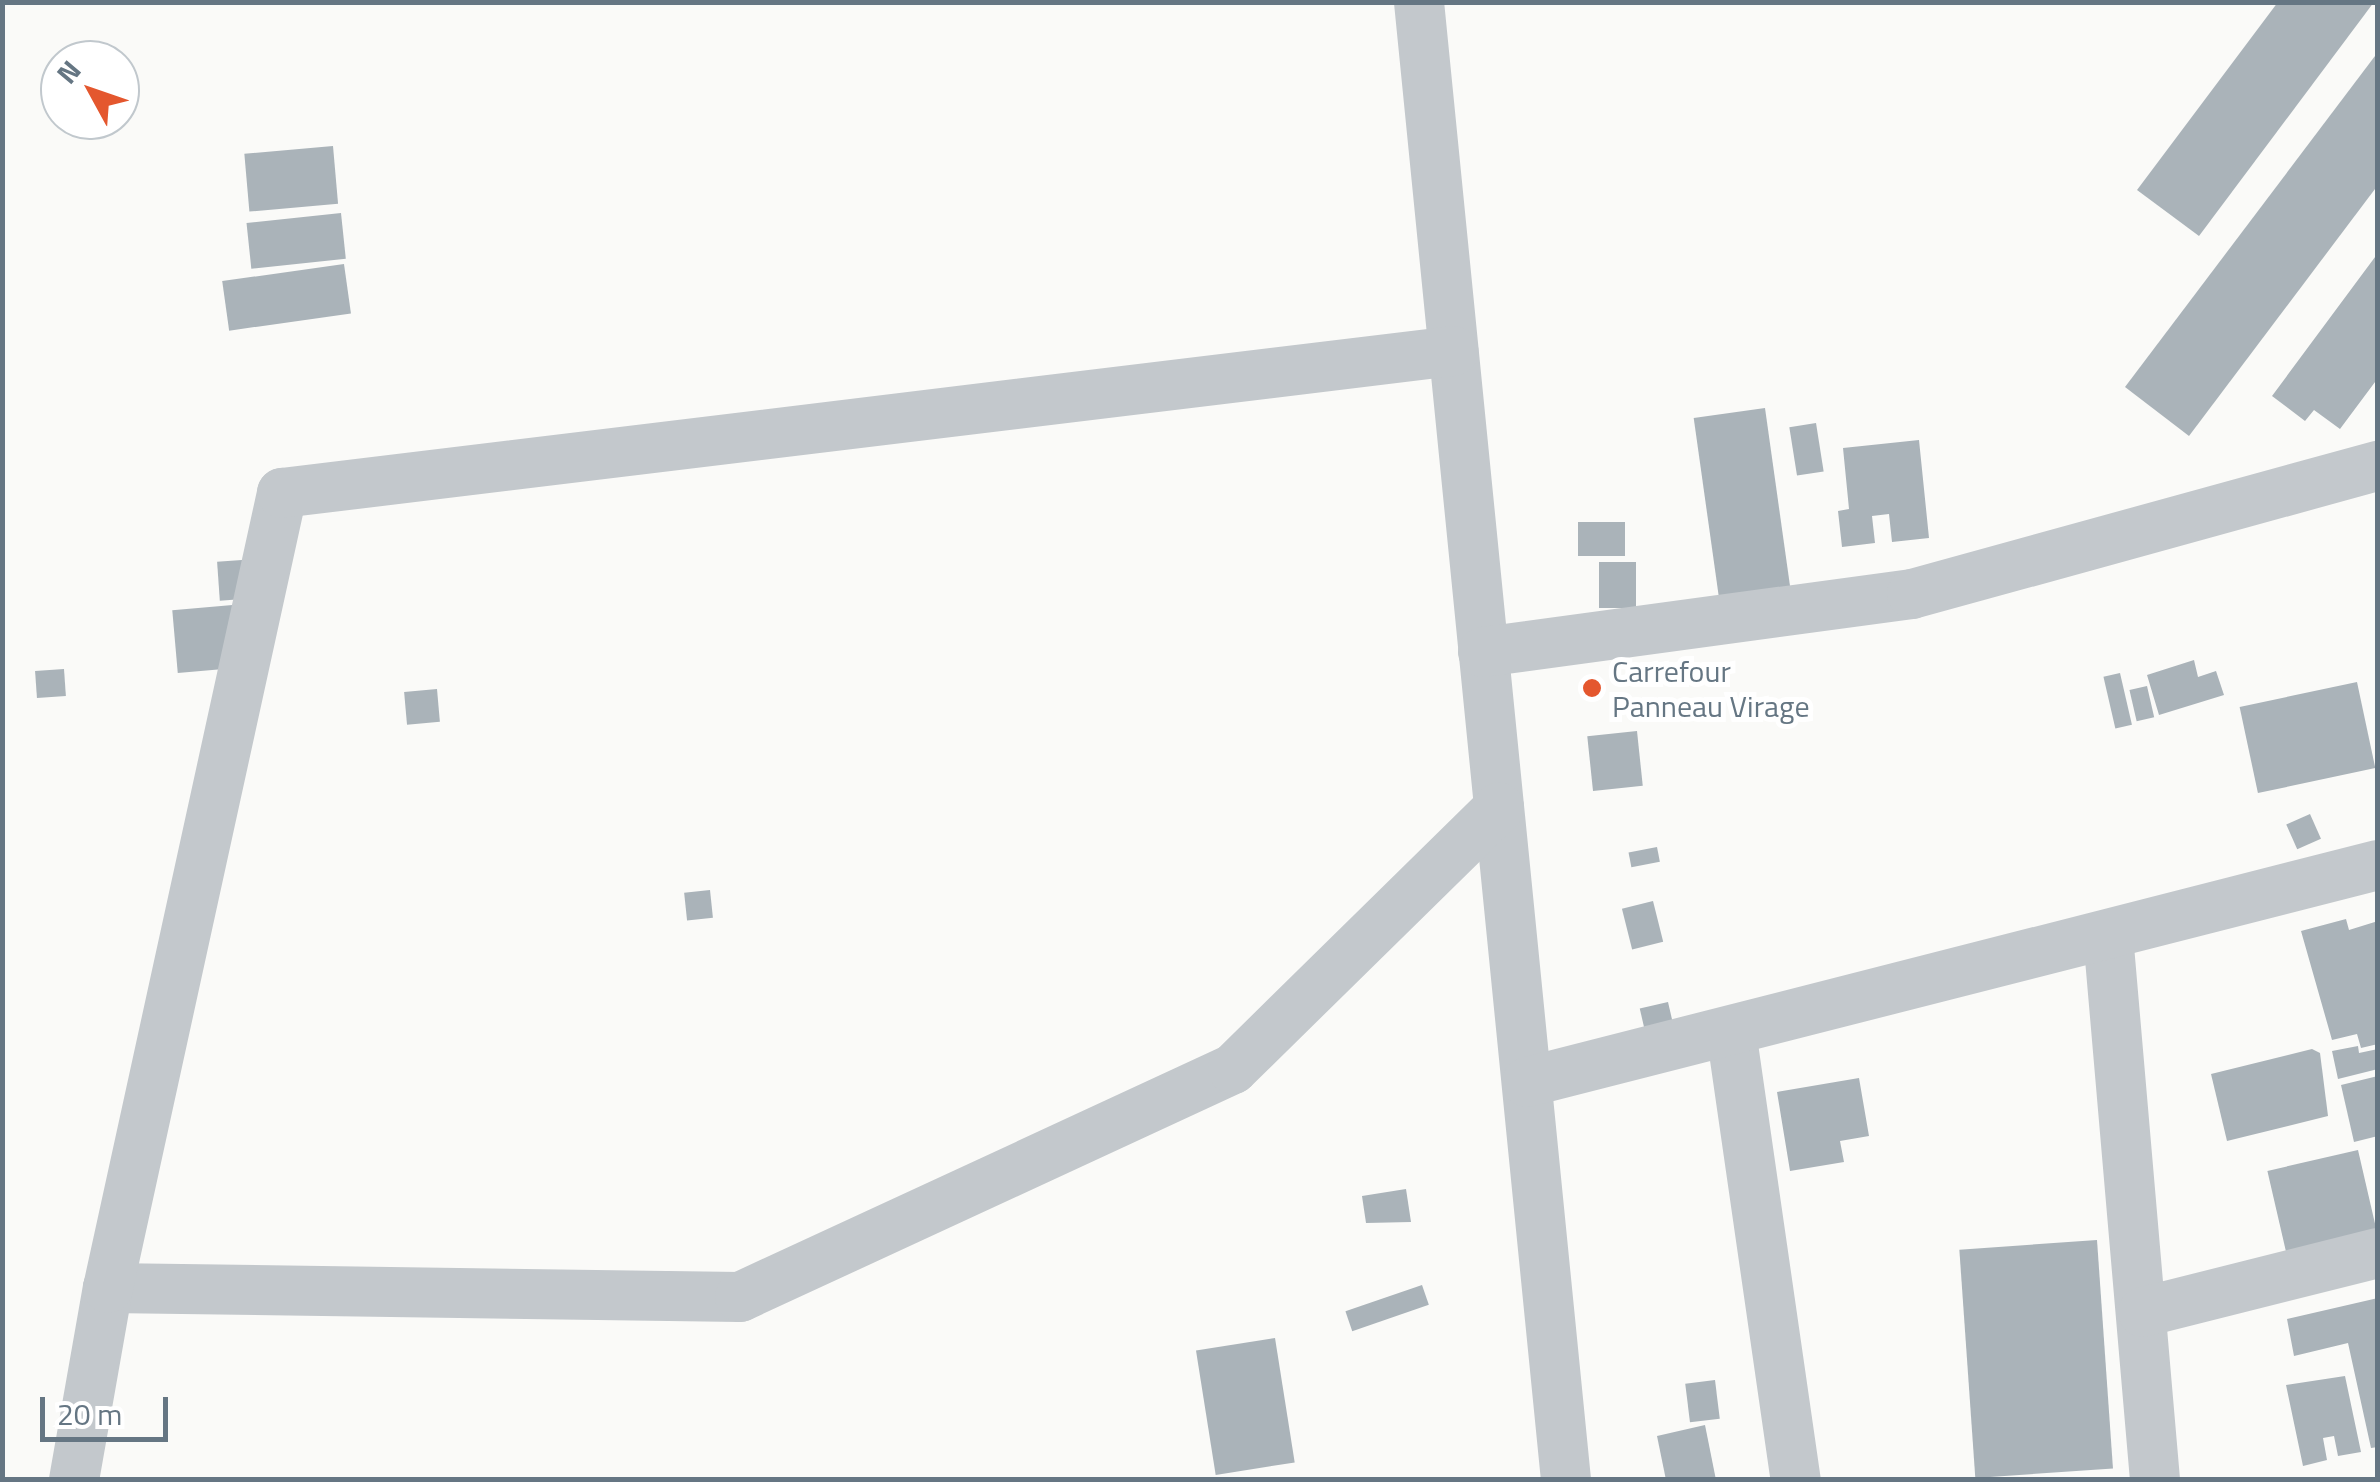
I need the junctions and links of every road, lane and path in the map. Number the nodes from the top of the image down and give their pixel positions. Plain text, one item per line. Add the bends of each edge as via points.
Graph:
1 (1419, 2) edge
2 (1453, 352) junction
3 (2378, 466) edge
4 (1483, 652) junction
5 (1499, 808) junction
6 (2378, 864) edge
7 (2108, 935) junction
8 (1731, 1031) junction
9 (1527, 1082) junction
10 (2378, 1253) edge
11 (108, 1288) junction
12 (2144, 1312) junction
13 (74, 1480) edge
14 (1566, 1480) edge
15 (1796, 1480) edge
16 (2155, 1480) edge

1 - 2 street
2 - 4 street
2 - 11 street via 282,493
3 - 4 street via 1912,594
4 - 5 street
5 - 9 street
5 - 11 street via 1233,1069 740,1297
6 - 7 street
7 - 8 street
7 - 12 street
8 - 9 street
8 - 15 street
9 - 14 street
10 - 12 street
11 - 13 street
12 - 16 street

